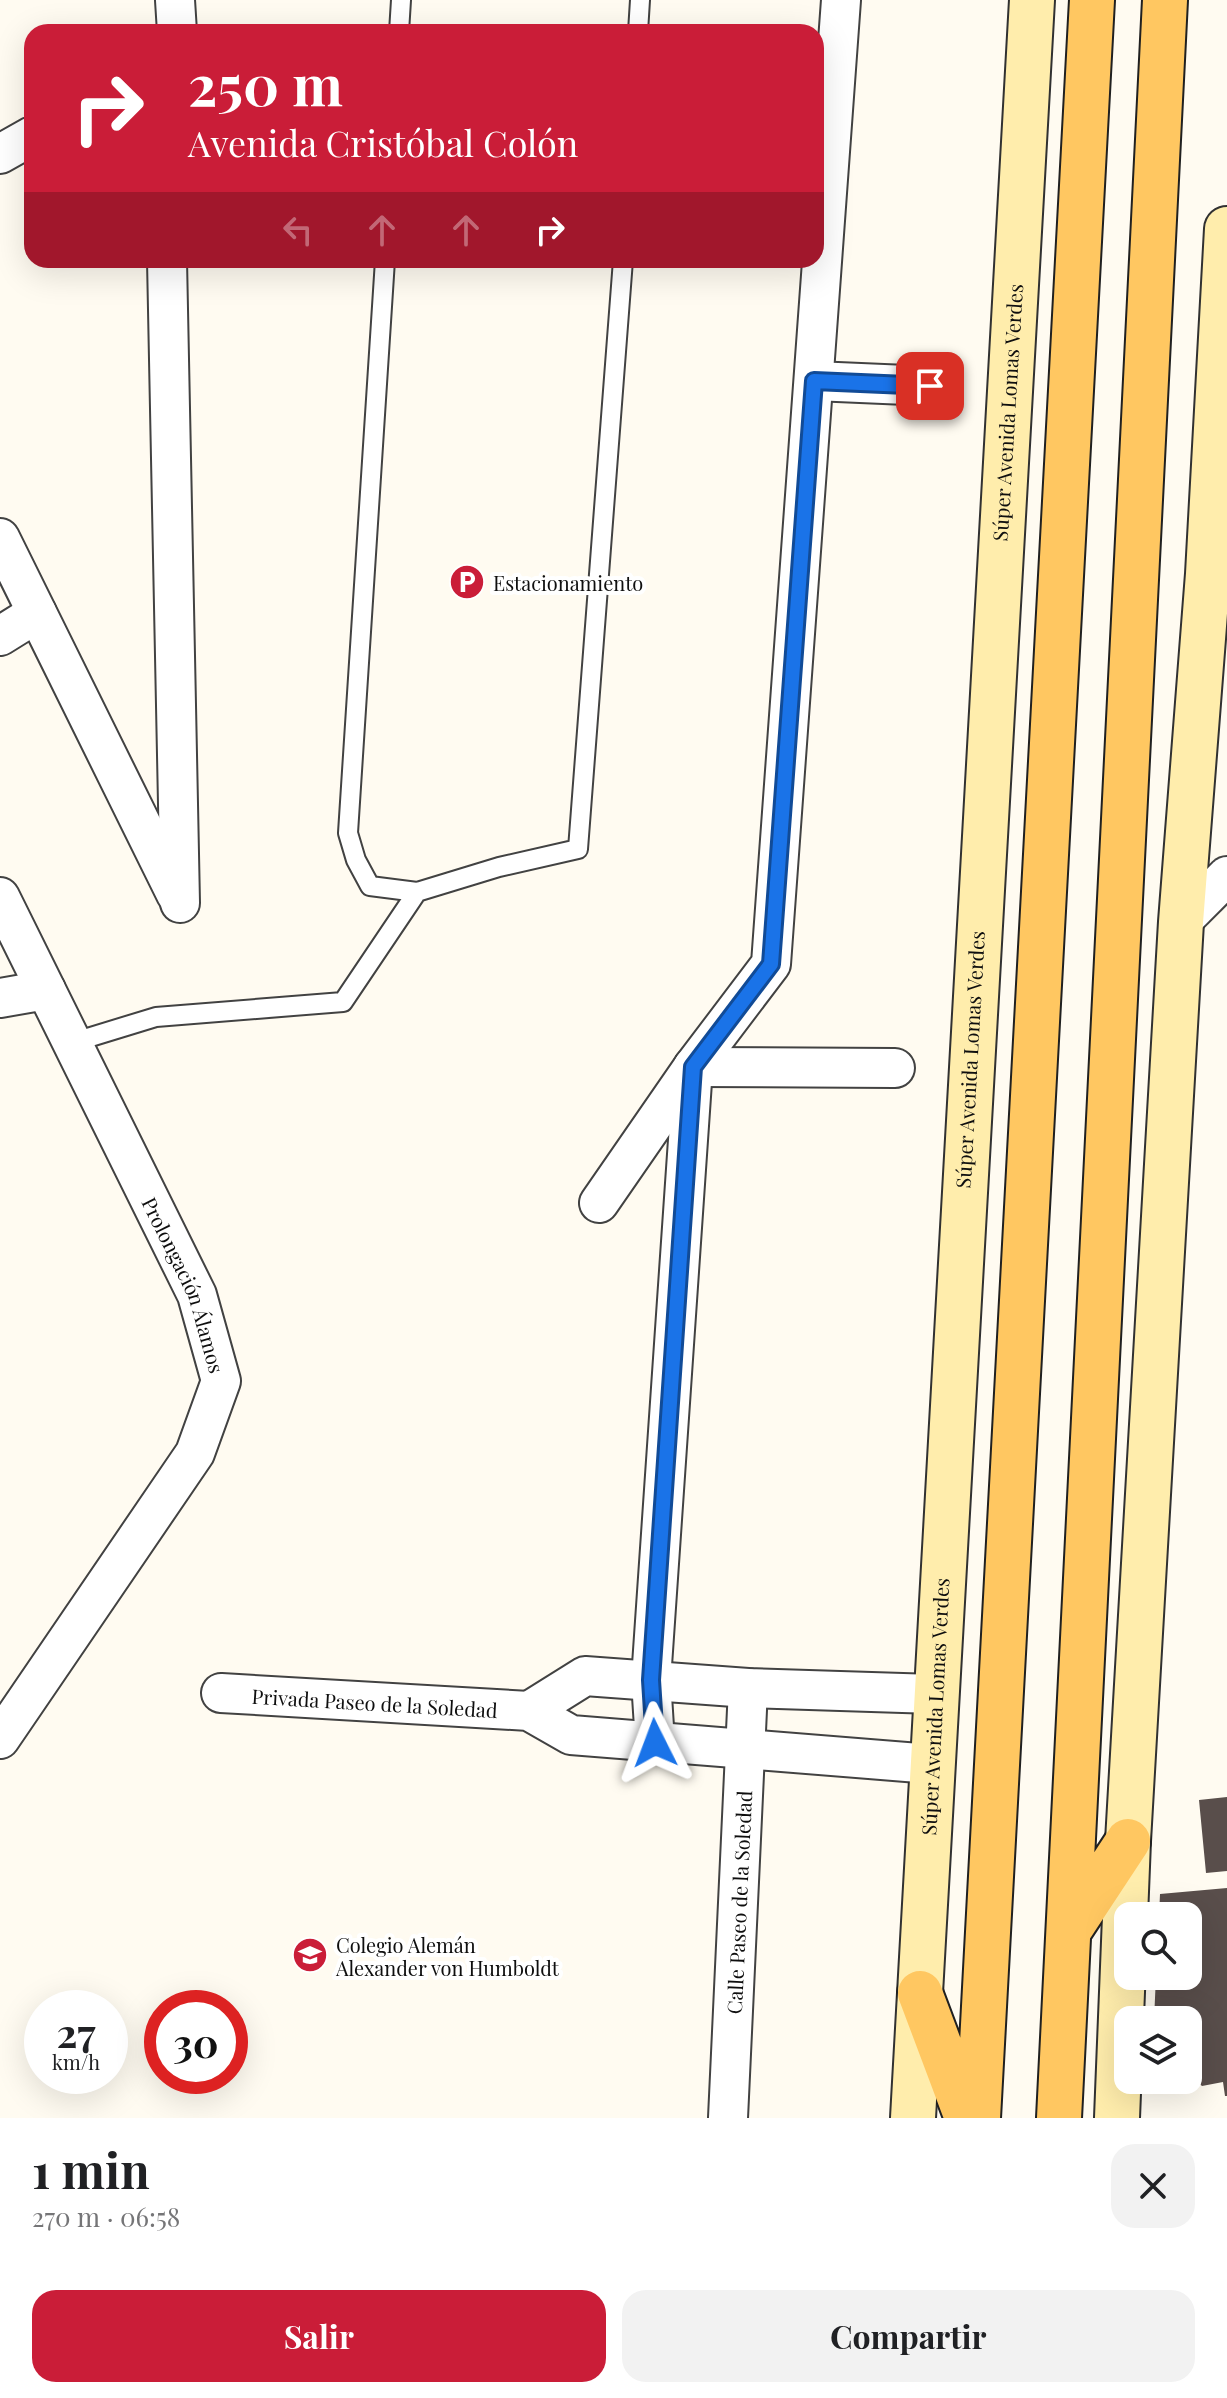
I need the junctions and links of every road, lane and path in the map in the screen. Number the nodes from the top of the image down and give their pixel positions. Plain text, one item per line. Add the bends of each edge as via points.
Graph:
1 (175, 0) edge
2 (401, 0) edge
3 (640, 0) edge
4 (841, 0) edge
5 (1032, 0) edge
6 (1092, 0) edge
7 (1165, 0) edge
8 (176, 24) edge
9 (400, 24) edge
10 (638, 24) edge
11 (24, 140) edge
12 (0, 154) edge
13 (1227, 229) edge
14 (824, 240) edge
15 (167, 268) edge
16 (384, 268) edge
17 (622, 268) edge
18 (822, 268) edge
19 (814, 381) junction
20 (930, 386) dead end
21 (1222, 416) edge
22 (1219, 507) edge
23 (0, 538) edge
24 (1218, 589) edge
25 (37, 613) junction
26 (0, 636) edge
27 (1227, 876) edge
28 (417, 892) junction
29 (0, 897) edge
30 (1181, 922) junction
31 (46, 990) junction
32 (0, 998) edge
33 (71, 1043) junction
34 (693, 1067) junction
35 (895, 1068) dead end
36 (599, 1203) dead end
37 (651, 1680) junction
38 (748, 1688) junction
39 (221, 1693) dead end
40 (934, 1694) junction
41 (529, 1711) junction
42 (0, 1739) edge
43 (655, 1743) junction
44 (744, 1750) junction
45 (931, 1764) junction
46 (1128, 1841) junction
47 (1070, 1928) junction
48 (920, 1993) junction
49 (728, 2118) edge
50 (913, 2118) edge
51 (967, 2118) edge
52 (978, 2118) edge
53 (1059, 2118) edge
54 (1117, 2118) edge

1 - 8 street
2 - 9 lane
3 - 10 lane
4 - 14 street
5 - 40 main road, Súper Avenida Lomas Verdes
6 - 52 main road
7 - 47 main road
11 - 12 street
13 - 21 main road
15 - 25 street via 180,903
16 - 28 lane via 348,833 370,886
17 - 28 lane via 578,849
18 - 19 street
19 - 20 street
19 - 34 street via 771,964
21 - 22 main road
22 - 24 main road
23 - 25 street
24 - 30 main road
25 - 26 street
27 - 30 street
28 - 33 lane via 343,1002 156,1017
29 - 31 street, Prolongación Álamos
30 - 46 main road
31 - 32 street
31 - 33 street, Prolongación Álamos
33 - 42 street, Prolongación Álamos via 197,1295 221,1381 195,1453
34 - 35 street
34 - 36 street
34 - 37 street
37 - 38 street
37 - 41 street via 585,1676
37 - 43 street
38 - 40 street
38 - 44 street, Calle Paseo de la Soledad
39 - 41 street, Privada Paseo de la Soledad
40 - 45 main road, Súper Avenida Lomas Verdes
41 - 43 street, Privada Paseo de la Soledad via 571,1735
43 - 44 street, Privada Paseo de la Soledad
44 - 45 street, Privada Paseo de la Soledad
44 - 49 street, Calle Paseo de la Soledad
45 - 48 main road, Súper Avenida Lomas Verdes
46 - 47 main road
46 - 54 main road
47 - 53 main road
48 - 50 main road, Súper Avenida Lomas Verdes
48 - 51 main road

